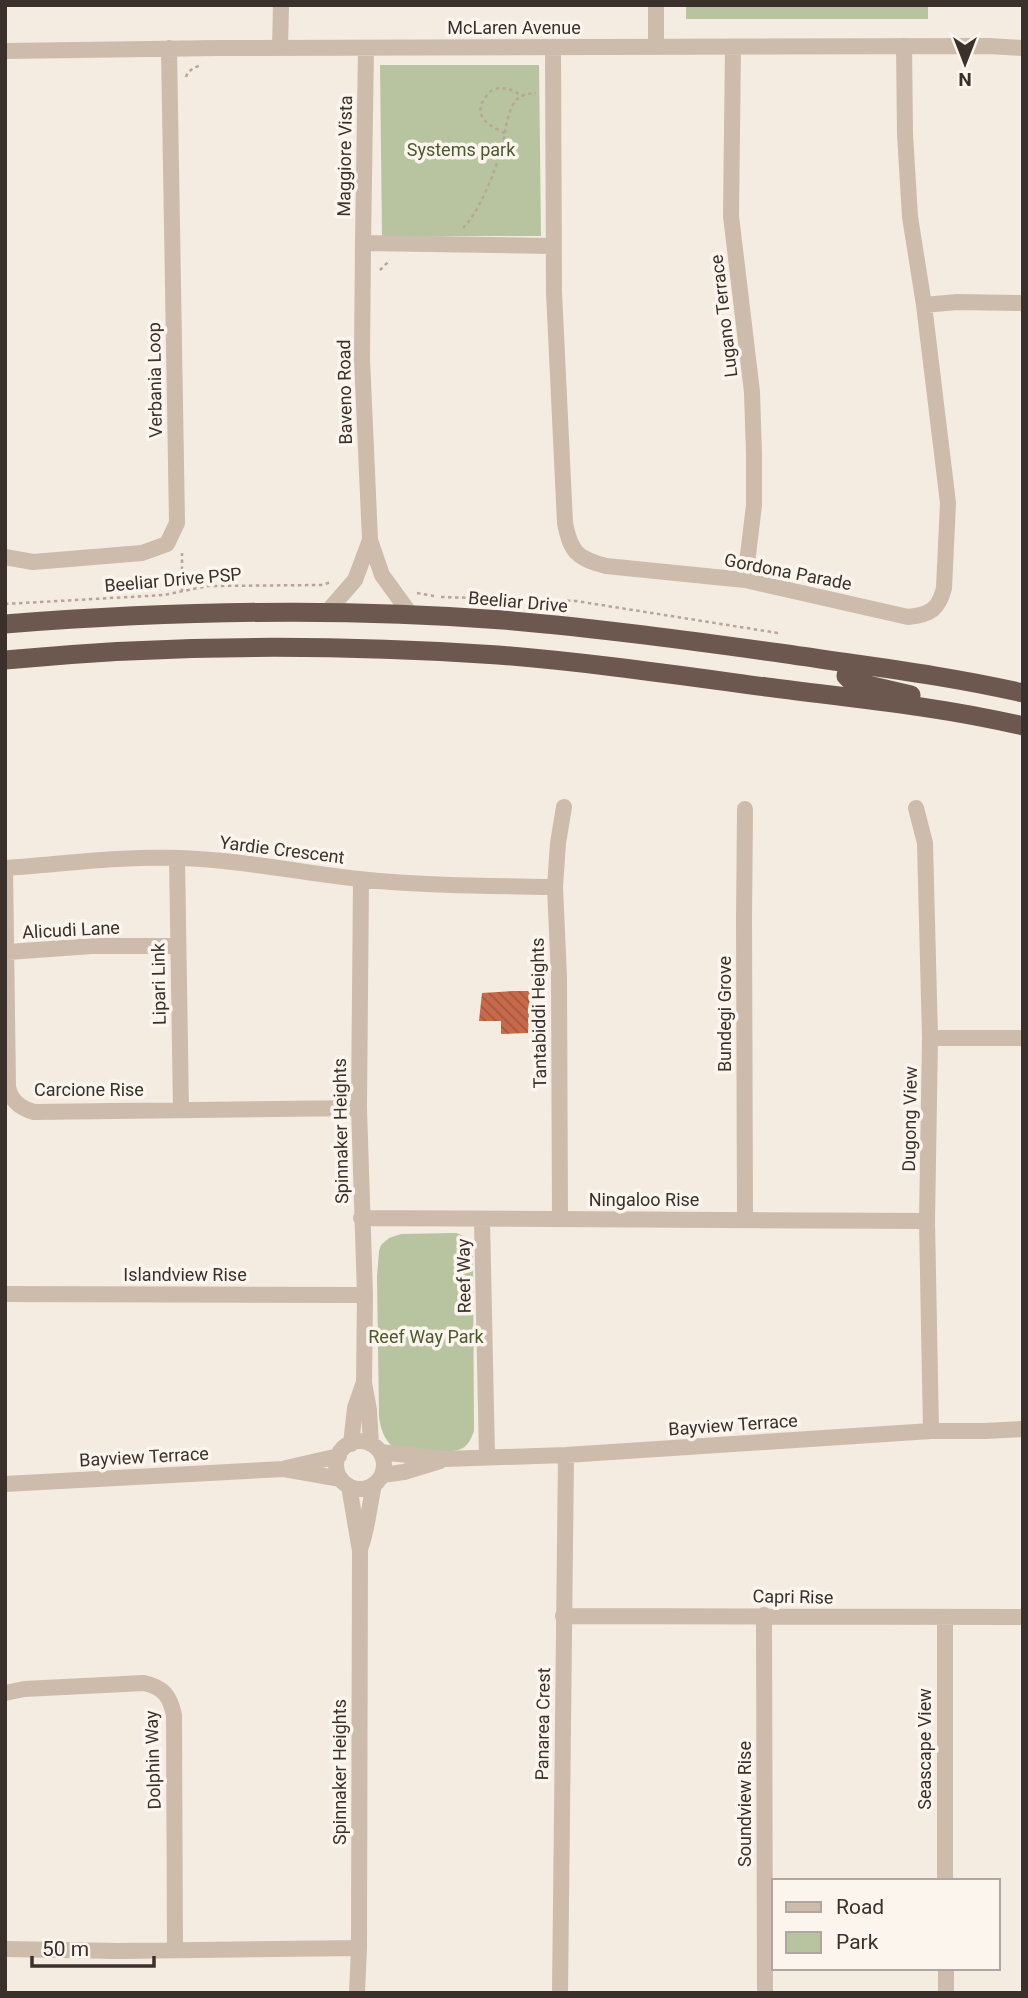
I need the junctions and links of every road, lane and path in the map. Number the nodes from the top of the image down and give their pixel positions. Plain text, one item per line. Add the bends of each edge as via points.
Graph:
1 (281, 5) edge
2 (656, 5) edge
3 (554, 47) junction
4 (656, 47) junction
5 (733, 47) junction
6 (904, 47) junction
7 (169, 48) junction
8 (280, 48) junction
9 (366, 48) junction
10 (1023, 48) edge
11 (5, 51) edge
12 (554, 93) junction
13 (522, 96) junction
14 (505, 133) junction
15 (460, 230) dead end
16 (363, 243) junction
17 (391, 244) junction
18 (554, 246) junction
19 (380, 271) dead end
20 (1023, 303) edge
21 (924, 305) junction
22 (370, 540) junction
23 (5, 556) edge
24 (341, 579) dead end
25 (744, 580) junction
26 (5, 604) edge
27 (327, 612) junction
28 (411, 615) junction
29 (5, 624) edge
30 (5, 660) edge
31 (848, 664) junction
32 (1023, 693) edge
33 (1017, 725) edge
34 (564, 807) dead end
35 (916, 808) dead end
36 (745, 809) dead end
37 (177, 858) junction
38 (5, 868) edge
39 (361, 879) junction
40 (555, 887) junction
41 (178, 946) junction
42 (8, 952) junction
43 (930, 1038) junction
44 (1023, 1038) edge
45 (359, 1108) junction
46 (181, 1110) junction
47 (361, 1218) junction
48 (482, 1219) junction
49 (560, 1219) junction
50 (744, 1219) junction
51 (927, 1221) junction
52 (5, 1294) edge
53 (365, 1295) junction
54 (364, 1383) junction
55 (1023, 1429) edge
56 (931, 1431) junction
57 (351, 1444) junction
58 (375, 1448) junction
59 (566, 1455) junction
60 (339, 1456) junction
61 (487, 1457) junction
62 (445, 1459) junction
63 (284, 1469) junction
64 (378, 1480) junction
65 (345, 1482) junction
66 (5, 1484) edge
67 (360, 1551) junction
68 (563, 1615) junction
69 (764, 1615) junction
70 (1023, 1617) edge
71 (945, 1618) junction
72 (5, 1693) edge
73 (945, 1879) edge
74 (359, 1948) junction
75 (5, 1949) edge
76 (175, 1950) junction
77 (946, 1970) edge
78 (357, 1993) edge
79 (560, 1993) edge
80 (765, 1993) edge
81 (946, 1993) edge

1 - 8 street
2 - 4 street
3 - 4 street, McLaren Avenue
3 - 9 street, McLaren Avenue
3 - 12 street, Gordona Parade
4 - 5 street, McLaren Avenue
5 - 6 street, McLaren Avenue
5 - 25 street, Lugano Terrace via 731,216 752,392 754,454 754,505
6 - 10 street, McLaren Avenue
6 - 21 street, Gordona Parade via 906,176
7 - 8 street, McLaren Avenue
7 - 11 street, McLaren Avenue
7 - 23 street, Verbania Loop via 177,523 167,544 142,553 33,562
8 - 9 street, McLaren Avenue
9 - 16 street, Maggiore Vista
12 - 13 path
12 - 18 street, Gordona Parade
13 - 14 path via 511,109
13 - 14 path via 508,87 493,89 482,102 483,120
14 - 15 path via 481,200
16 - 17 street
16 - 22 street, Baveno Road via 362,359
17 - 18 street
17 - 19 path via 389,262
18 - 25 street, Gordona Parade via 565,523 572,548 587,561 606,566
20 - 21 street
21 - 25 street, Gordona Parade via 948,503 941,601 922,616 908,617
22 - 27 street, Baveno Road via 355,580
22 - 28 street, Baveno Road via 382,575
24 - 26 path, Beeliar Drive PSP via 321,585 208,586 164,595
27 - 28 highway, Beeliar Drive
27 - 29 highway, Beeliar Drive via 159,614
28 - 31 highway, Beeliar Drive via 594,629
30 - 33 highway via 114,650 235,647 498,655 706,678
31 - 32 highway, Beeliar Drive
31 - 33 highway via 846,676 851,681 986,707
34 - 40 street, Tantabiddi Heights
35 - 43 street, Dugong View via 925,843
36 - 50 street, Bundegi Grove
37 - 38 street, Yardie Crescent
37 - 39 street, Yardie Crescent
37 - 41 street, Lipari Link
38 - 42 street, Carcione Rise
39 - 40 street, Yardie Crescent
39 - 45 street, Spinnaker Heights
40 - 49 street, Tantabiddi Heights
41 - 42 street, Alicudi Lane
41 - 46 street, Lipari Link
42 - 46 street, Carcione Rise via 8,1087 16,1104 34,1112
43 - 44 street
43 - 51 street, Dugong View
45 - 46 street, Carcione Rise
45 - 47 street, Spinnaker Heights
47 - 48 street, Ningaloo Rise
47 - 53 street, Spinnaker Heights
48 - 49 street, Ningaloo Rise
48 - 61 street, Reef Way
49 - 50 street, Ningaloo Rise
50 - 51 street, Ningaloo Rise
51 - 56 street, Dugong View
52 - 53 street, Islandview Rise
53 - 54 street, Spinnaker Heights
54 - 57 street, Spinnaker Heights via 355,1408
54 - 58 street, Spinnaker Heights
55 - 56 street, Bayview Terrace
56 - 59 street, Bayview Terrace
57 - 58 street via 361,1441
57 - 60 street
58 - 62 street, Bayview Terrace
58 - 64 street via 384,1463
59 - 61 street, Bayview Terrace
59 - 68 street, Panarea Crest
60 - 63 street, Bayview Terrace
60 - 65 street via 337,1468
61 - 62 street, Bayview Terrace
62 - 64 street, Bayview Terrace
63 - 65 street, Bayview Terrace
63 - 66 street, Bayview Terrace
64 - 65 street via 360,1489
64 - 67 street, Spinnaker Heights
65 - 67 street, Spinnaker Heights
67 - 74 street, Spinnaker Heights
68 - 69 street, Capri Rise
68 - 79 street, Panarea Crest
69 - 71 street, Capri Rise
69 - 80 street, Soundview Rise
70 - 71 street, Capri Rise
71 - 73 street, Seascape View
72 - 76 street, Dolphin Way via 144,1683 167,1695 174,1715
74 - 76 street
74 - 78 street, Spinnaker Heights
75 - 76 street
77 - 81 street

